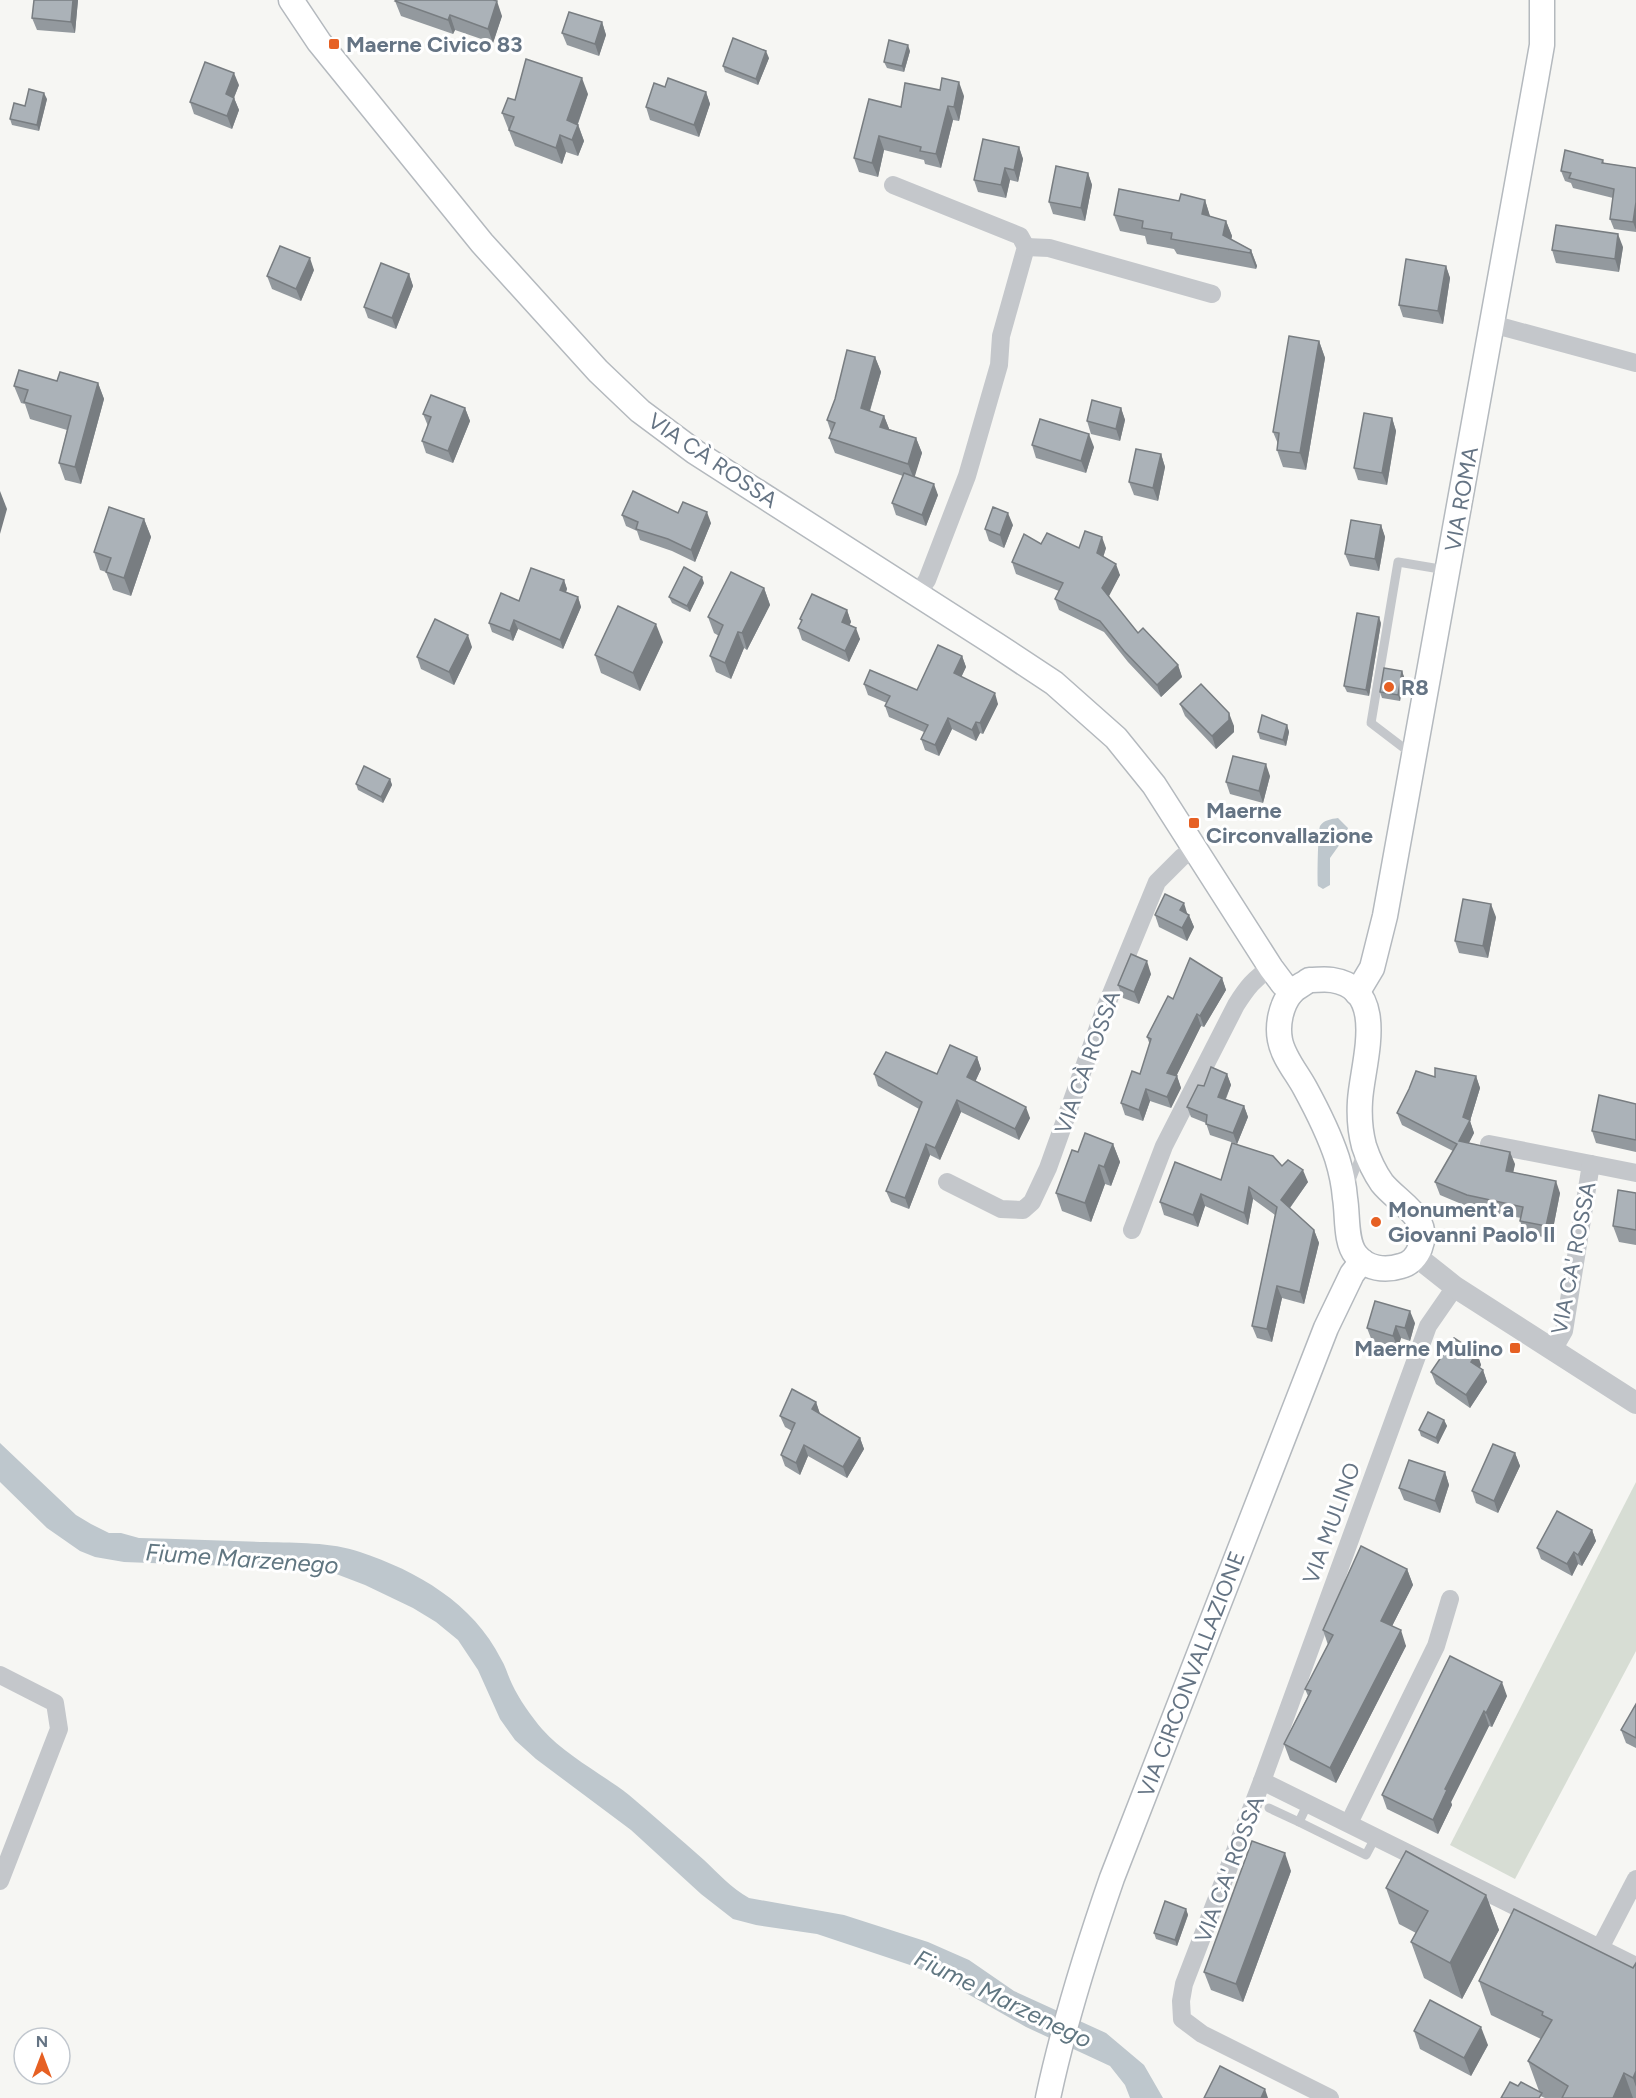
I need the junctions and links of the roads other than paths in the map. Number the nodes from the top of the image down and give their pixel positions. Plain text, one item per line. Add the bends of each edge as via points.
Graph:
1 (291, 0) edge
2 (1542, 0) edge
3 (893, 185) dead end
4 (1026, 247) junction
5 (1212, 294) dead end
6 (1492, 324) junction
7 (1636, 363) edge
8 (1448, 570) junction
9 (917, 594) junction
10 (1414, 756) junction
11 (1196, 849) junction
12 (1271, 968) junction
13 (1292, 992) junction
14 (1357, 993) junction
15 (1490, 1144) dead end
16 (1364, 1146) junction
17 (1591, 1164) junction
18 (1636, 1173) edge
19 (947, 1182) dead end
20 (1345, 1196) junction
21 (1132, 1230) dead end
22 (1416, 1256) junction
23 (1362, 1261) junction
24 (1455, 1287) junction
25 (1553, 1350) junction
26 (1636, 1403) edge
27 (1450, 1599) dead end
28 (0, 1675) edge
29 (1262, 1781) junction
30 (1308, 1803) junction
31 (1269, 1808) dead end
32 (1299, 1822) junction
33 (1349, 1823) junction
34 (1376, 1836) junction
35 (1636, 1879) edge
36 (0, 1881) edge
37 (1600, 1948) junction
38 (1636, 1966) edge
39 (1048, 2098) edge
40 (1330, 2098) edge

1 - 9 main road, VIA CÀ ROSSA via 319,42 482,243 598,371 640,411 695,452
2 - 6 main road, VIA ROMA via 1542,45
3 - 4 street via 1020,236
4 - 5 street via 1049,248
4 - 9 street via 1001,336 999,365 967,476 927,580
6 - 7 street
6 - 8 main road, VIA ROMA
8 - 10 main road, VIA ROMA
8 - 10 lane via 1398,562 1371,723
9 - 11 main road, VIA CÀ ROSSA via 1054,683 1116,738 1154,784
10 - 14 main road, VIA ROMA via 1380,942 1372,968
11 - 12 main road, VIA CÀ ROSSA
11 - 19 street, VIA CÀ ROSSA via 1157,882 1032,1202 1023,1210 1001,1209
12 - 13 main road, VIA CÀ ROSSA
12 - 21 street via 1248,986 1236,1005 1164,1146
13 - 14 main road via 1310,980 1334,980
13 - 20 main road via 1279,1021 1280,1041 1325,1128
14 - 16 main road via 1365,1002 1369,1024 1360,1101
15 - 17 street, VIA CA' ROSSA
16 - 20 lane
16 - 22 main road via 1382,1183 1417,1217 1423,1230
17 - 18 street, VIA CA' ROSSA
17 - 25 street, VIA CA' ROSSA via 1564,1331
20 - 23 main road via 1350,1244
22 - 23 main road via 1404,1266 1387,1269
22 - 24 street, VIA CA' ROSSA
23 - 39 main road, VIA CIRCONVALLAZIONE via 1326,1328 1112,1878 1072,2001
24 - 25 street, VIA CA' ROSSA
24 - 29 street, VIA MULINO via 1428,1326
25 - 26 street, VIA CA' ROSSA
27 - 33 street via 1436,1646
28 - 36 street via 55,1703 59,1729
29 - 30 street, VIA CA' ROSSA
29 - 40 street, VIA CA' ROSSA via 1184,1984 1182,2019 1202,2034
30 - 32 lane
30 - 33 street, VIA CA' ROSSA
31 - 32 lane
32 - 34 lane via 1366,1855
33 - 34 street, VIA CA' ROSSA
34 - 37 street, VIA CA' ROSSA
35 - 37 street
37 - 38 street, VIA CA' ROSSA

